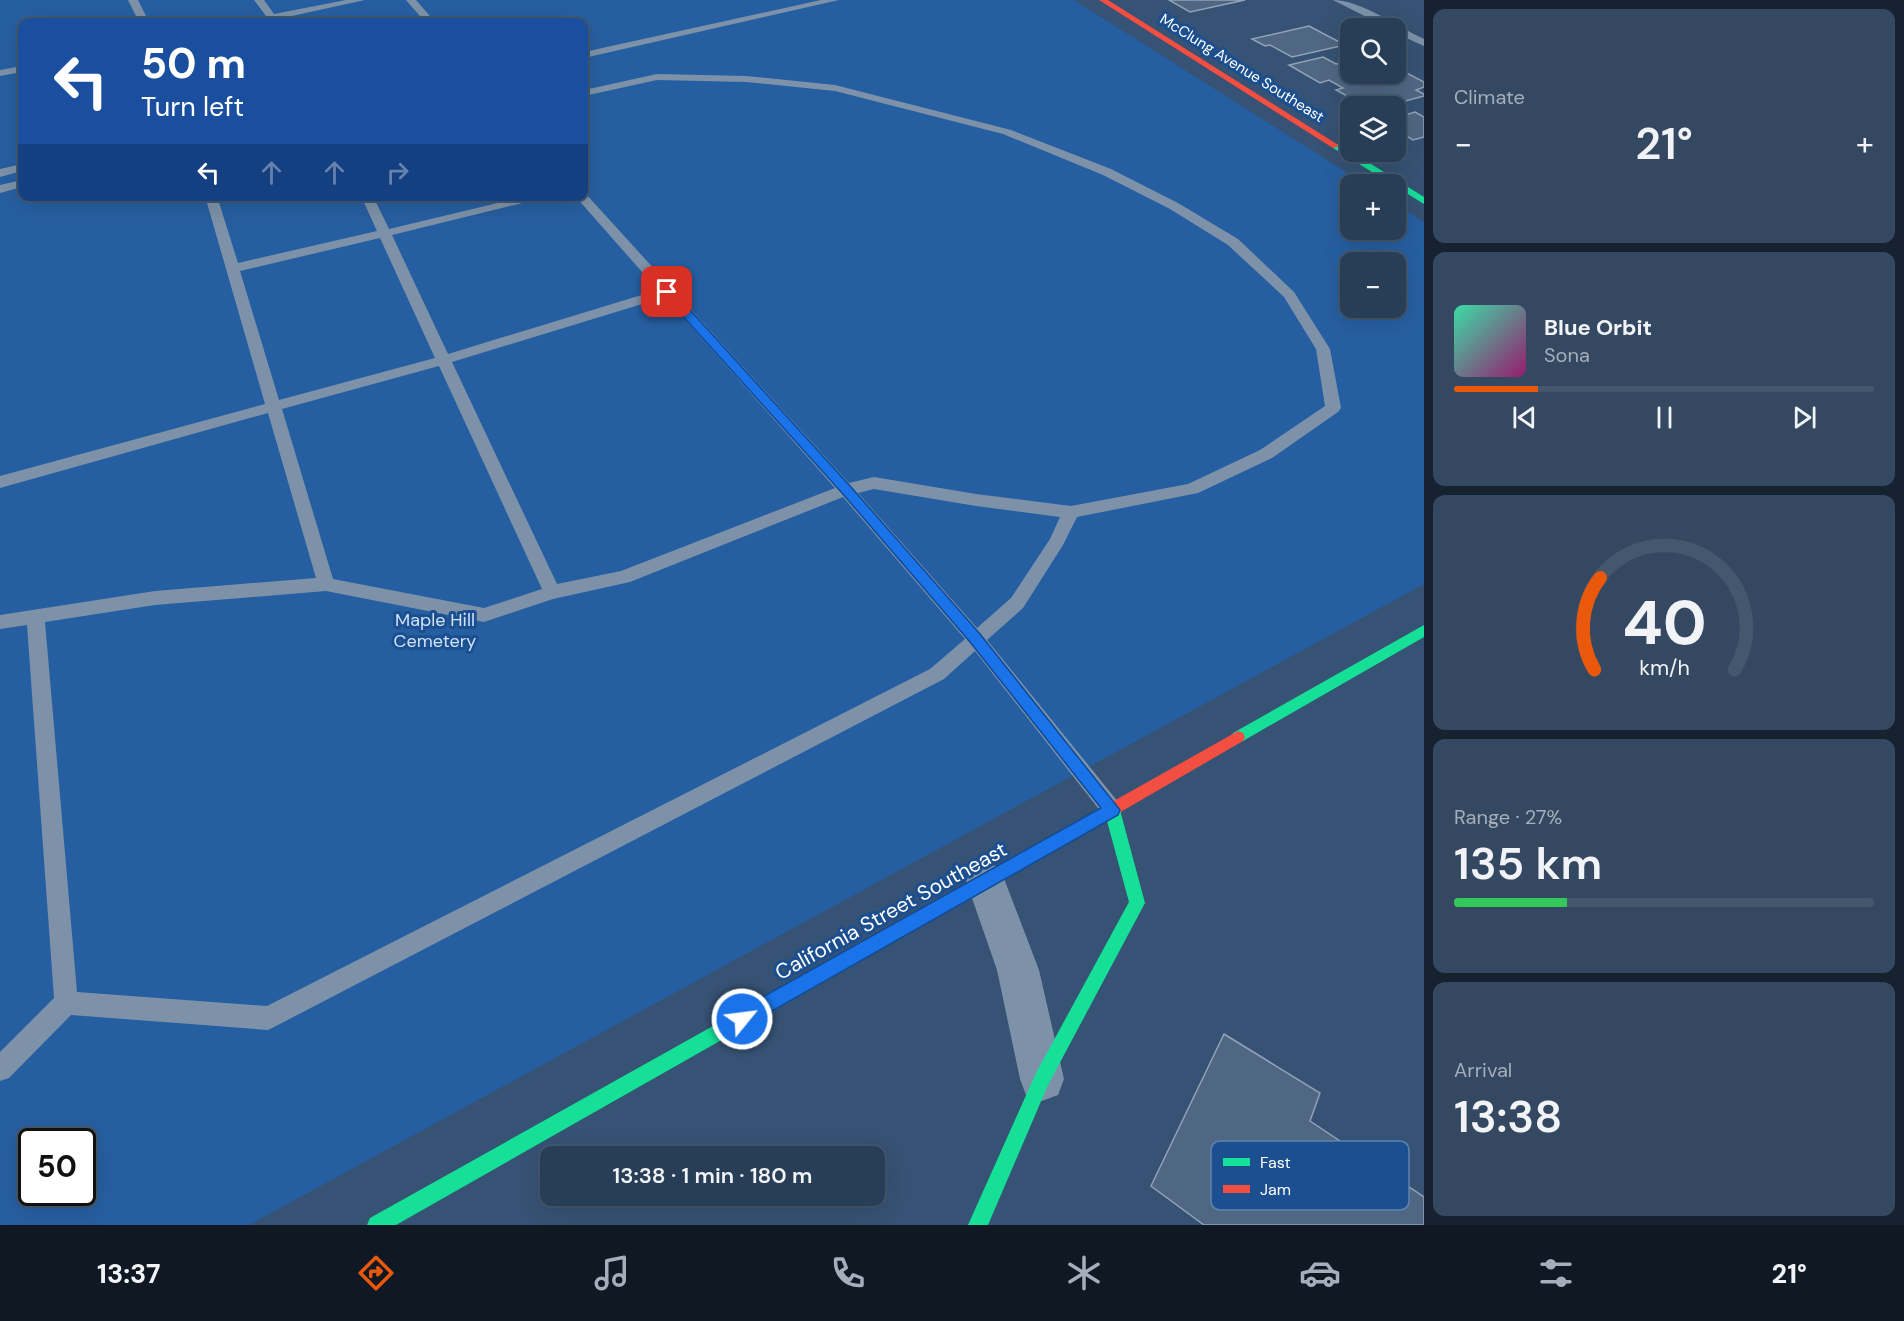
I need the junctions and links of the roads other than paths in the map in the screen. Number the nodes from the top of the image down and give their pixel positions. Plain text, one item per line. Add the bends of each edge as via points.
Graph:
1 (133, 0) edge
2 (259, 0) edge
3 (360, 0) edge
4 (411, 0) edge
5 (834, 0) edge
6 (1103, 0) edge
7 (1338, 0) edge
8 (142, 18) edge
9 (272, 18) edge
10 (282, 18) edge
11 (427, 18) edge
12 (1373, 18) edge
13 (1406, 34) edge
14 (1424, 43) edge
15 (588, 54) edge
16 (18, 70) edge
17 (0, 73) edge
18 (588, 92) edge
19 (18, 169) edge
20 (0, 173) edge
21 (18, 185) edge
22 (0, 189) edge
23 (212, 201) edge
24 (369, 201) edge
25 (522, 201) edge
26 (585, 201) edge
27 (1424, 201) edge
28 (383, 232) junction
29 (231, 269) junction
30 (667, 292) junction
31 (442, 360) junction
32 (273, 407) junction
33 (0, 482) edge
34 (846, 490) junction
35 (1071, 512) junction
36 (326, 584) junction
37 (552, 592) junction
38 (35, 616) junction
39 (0, 622) edge
40 (1424, 630) edge
41 (975, 638) junction
42 (1112, 810) junction
43 (986, 881) junction
44 (66, 1003) junction
45 (0, 1069) edge
46 (1042, 1079) junction
47 (377, 1225) edge
48 (978, 1225) edge

1 - 8 lane
2 - 9 lane
3 - 10 lane
4 - 11 lane
5 - 15 lane
6 - 27 street, McClung Avenue Southeast
7 - 12 lane
13 - 14 lane
16 - 17 lane
18 - 35 lane via 657,77 746,79 835,88 1007,132 1107,172 1233,242 1289,295 1323,349 1333,408 1266,454 1192,489
19 - 20 lane
21 - 22 lane
23 - 29 lane
24 - 28 lane
25 - 28 lane
26 - 30 lane
28 - 29 lane
28 - 31 lane
29 - 32 lane
30 - 31 lane
30 - 34 lane
31 - 32 lane
31 - 37 lane
32 - 33 lane
32 - 36 lane
34 - 35 lane via 874,483
34 - 37 lane via 624,577
34 - 41 lane
35 - 41 lane via 1017,603
36 - 37 lane via 484,615
36 - 38 lane via 155,598
38 - 39 lane
38 - 44 lane
40 - 42 street, California Street Southeast
41 - 42 lane
41 - 44 lane via 937,674 268,1018
42 - 43 street, California Street Southeast
42 - 46 street via 1137,903
43 - 46 street via 1018,970
43 - 47 street, California Street Southeast
44 - 45 lane
46 - 48 street

